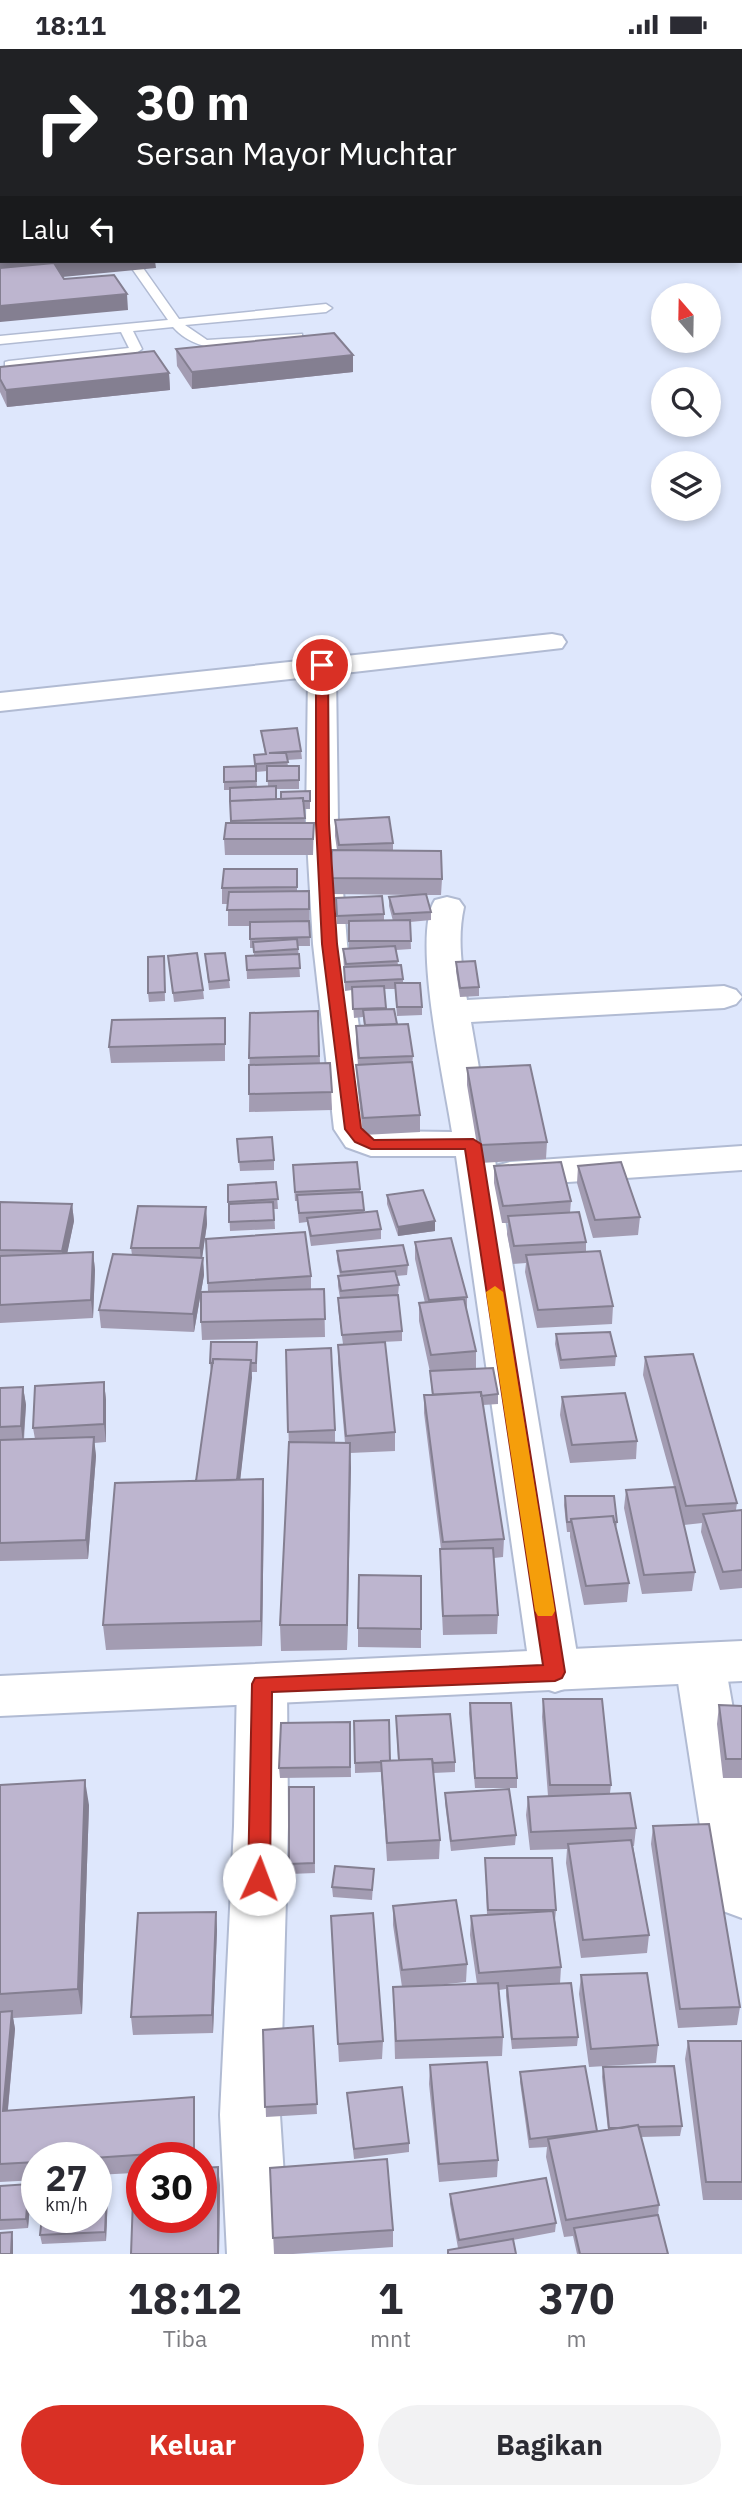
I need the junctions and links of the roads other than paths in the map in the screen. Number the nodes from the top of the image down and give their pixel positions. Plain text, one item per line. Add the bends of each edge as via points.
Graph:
1 (139, 270) dead end
2 (326, 308) dead end
3 (177, 323) junction
4 (125, 328) junction
5 (298, 337) edge
6 (0, 340) edge
7 (9, 365) edge
8 (552, 642) dead end
9 (322, 665) junction
10 (0, 702) edge
11 (447, 907) dead end
12 (724, 997) dead end
13 (451, 1012) junction
14 (742, 1158) edge
15 (475, 1160) junction
16 (721, 1662) edge
17 (555, 1672) junction
18 (262, 1684) junction
19 (0, 1696) edge
20 (742, 1894) edge
21 (258, 2254) edge

1 - 3 lane
2 - 3 lane
3 - 4 lane
3 - 5 lane via 196,341 210,344
4 - 6 lane
4 - 7 lane via 136,349 128,354
8 - 9 street
9 - 10 street
9 - 15 street via 322,823 330,944 353,1129 371,1145
11 - 13 street via 444,966
12 - 13 street
13 - 15 street
14 - 15 street
15 - 17 street
16 - 17 street
16 - 20 street via 732,1858
17 - 18 street
18 - 19 street
18 - 21 street via 250,2115

